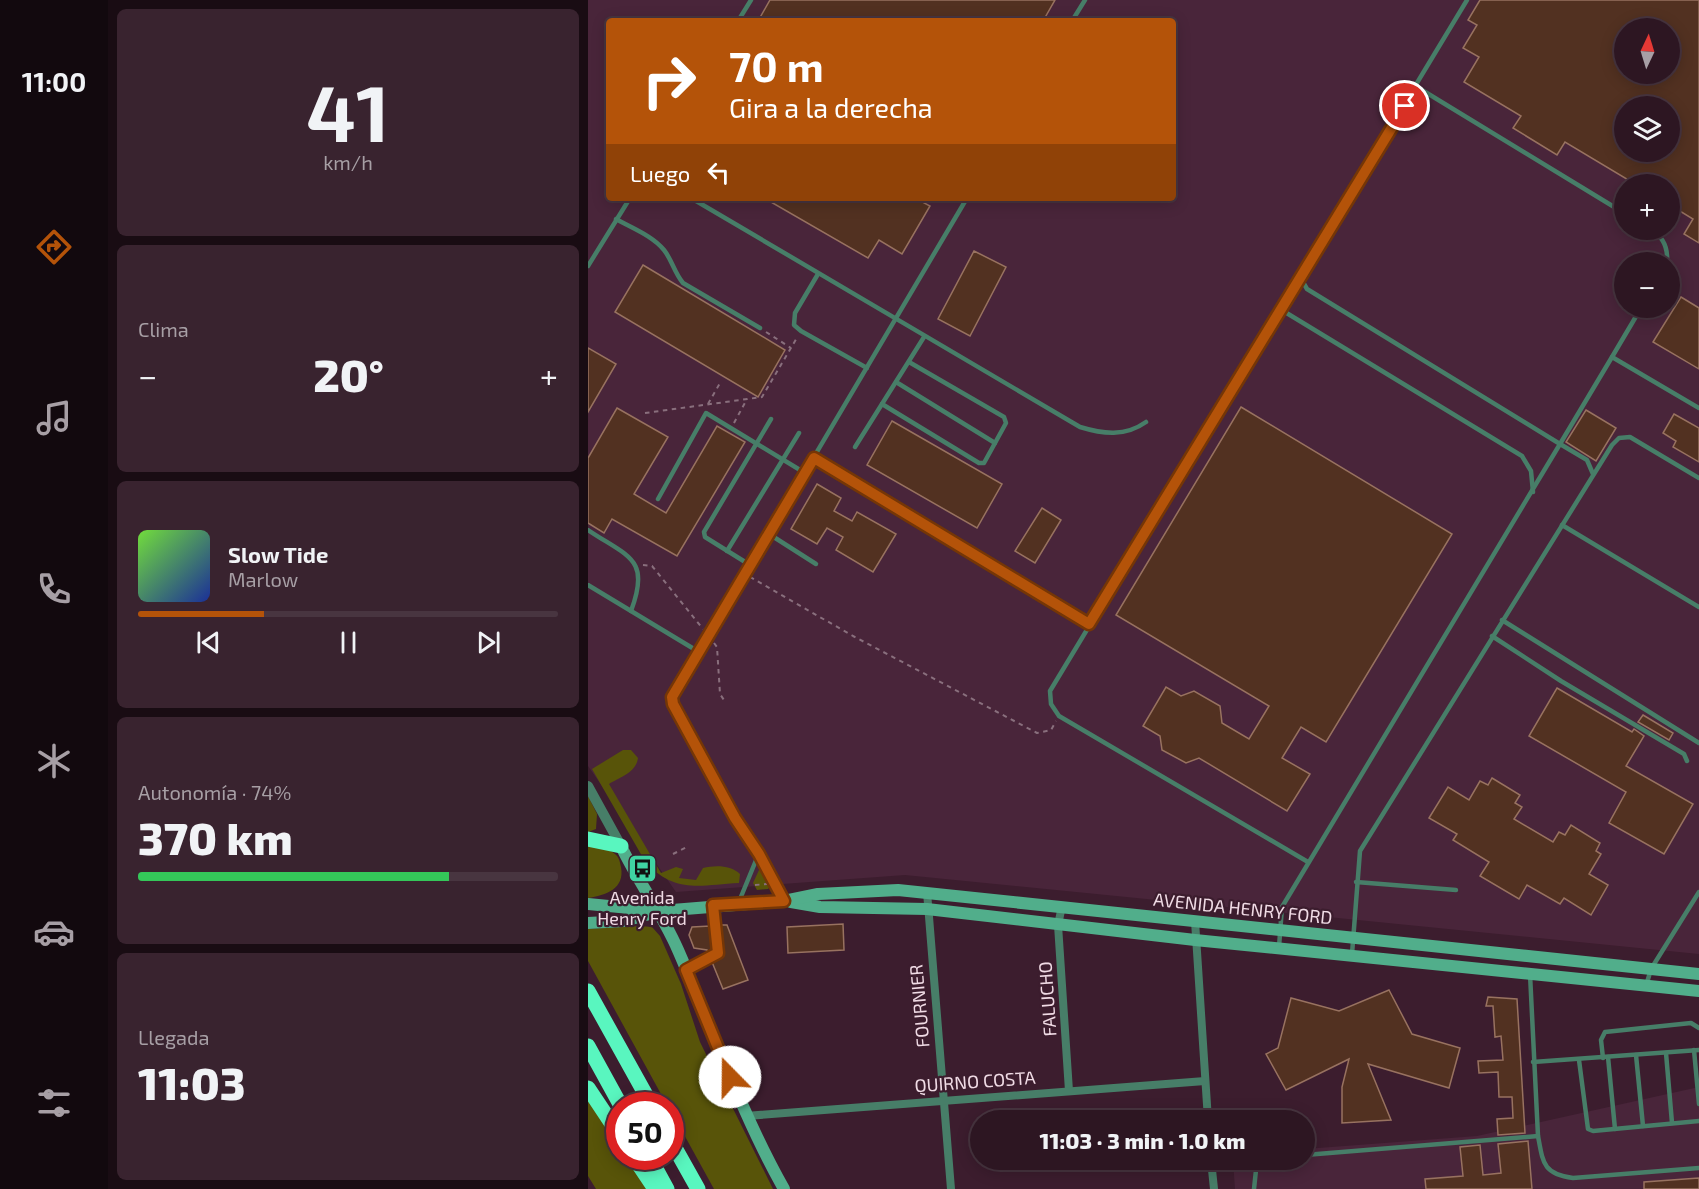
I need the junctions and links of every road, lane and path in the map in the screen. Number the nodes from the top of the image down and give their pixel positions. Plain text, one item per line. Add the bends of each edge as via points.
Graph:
1 (750, 0) edge
2 (1085, 0) edge
3 (1467, 0) edge
4 (740, 18) edge
5 (1074, 18) edge
6 (1417, 87) junction
7 (628, 201) edge
8 (696, 201) edge
9 (965, 201) edge
10 (1614, 207) edge
11 (616, 219) junction
12 (588, 266) edge
13 (818, 274) junction
14 (1300, 277) junction
15 (1280, 309) junction
16 (1635, 318) edge
17 (895, 320) junction
18 (760, 328) joint
19 (801, 331) junction
20 (924, 337) junction
21 (791, 348) junction
22 (1612, 357) junction
23 (909, 362) junction
24 (867, 368) junction
25 (896, 382) junction
26 (720, 383) dead end
27 (747, 399) junction
28 (707, 405) junction
29 (882, 405) junction
30 (1699, 408) edge
31 (645, 413) dead end
32 (706, 413) junction
33 (771, 419) dead end
34 (1146, 422) dead end
35 (732, 426) junction
36 (799, 433) dead end
37 (756, 442) junction
38 (995, 443) junction
39 (1560, 444) junction
40 (855, 447) dead end
41 (814, 458) junction
42 (783, 459) junction
43 (805, 473) junction
44 (1593, 474) junction
45 (1699, 478) edge
46 (1533, 492) junction
47 (658, 499) dead end
48 (1562, 525) junction
49 (588, 530) edge
50 (769, 534) junction
51 (728, 551) junction
52 (816, 564) dead end
53 (637, 565) junction
54 (750, 565) junction
55 (745, 574) junction
56 (588, 585) edge
57 (1699, 608) edge
58 (631, 611) junction
59 (1502, 620) junction
60 (1089, 624) junction
61 (709, 635) junction
62 (1492, 636) junction
63 (699, 652) junction
64 (726, 704) dead end
65 (1059, 716) junction
66 (1699, 743) edge
67 (1687, 761) dead end
68 (588, 786) edge
69 (588, 839) edge
70 (621, 846) junction
71 (687, 847) dead end
72 (673, 854) dead end
73 (759, 854) junction
74 (1308, 862) junction
75 (1356, 882) junction
76 (768, 884) dead end
77 (755, 885) dead end
78 (1456, 890) dead end
79 (927, 892) junction
80 (1699, 892) edge
81 (784, 901) junction
82 (738, 903) junction
83 (588, 904) edge
84 (713, 905) junction
85 (1062, 906) junction
86 (927, 909) junction
87 (660, 911) junction
88 (1195, 921) junction
89 (588, 923) edge
90 (1058, 925) junction
91 (1280, 931) junction
92 (1354, 939) junction
93 (1195, 940) junction
94 (1279, 949) junction
95 (1352, 956) junction
96 (1651, 969) junction
97 (686, 970) junction
98 (1530, 974) junction
99 (1699, 974) edge
100 (1646, 986) junction
101 (588, 991) edge
102 (1699, 991) edge
103 (1699, 1028) edge
104 (588, 1046) edge
105 (1697, 1050) edge
106 (1666, 1053) junction
107 (1636, 1055) junction
108 (1605, 1058) junction
109 (1579, 1060) junction
110 (1533, 1062) junction
111 (1205, 1081) junction
112 (588, 1089) edge
113 (1069, 1091) junction
114 (613, 1092) edge
115 (644, 1092) edge
116 (943, 1100) junction
117 (1699, 1104) edge
118 (1207, 1110) edge
119 (606, 1115) edge
120 (746, 1116) junction
121 (1699, 1121) edge
122 (1672, 1123) junction
123 (1643, 1126) junction
124 (1614, 1129) junction
125 (1538, 1136) junction
126 (1315, 1154) edge
127 (684, 1164) edge
128 (1699, 1168) edge
129 (642, 1170) edge
130 (657, 1170) edge
131 (1212, 1170) edge
132 (1256, 1170) edge
133 (655, 1189) edge
134 (667, 1189) edge
135 (698, 1189) edge
136 (784, 1189) edge
137 (951, 1189) edge
138 (1214, 1189) edge
139 (1254, 1189) edge

1 - 4 lane
2 - 5 lane
3 - 6 lane
6 - 10 lane
6 - 14 lane
7 - 11 lane
8 - 13 lane
9 - 17 lane
11 - 12 lane
11 - 18 lane via 658,244 683,283
13 - 17 lane
13 - 19 lane via 795,314 794,325
14 - 15 lane
14 - 39 lane via 1307,289
15 - 46 lane via 1522,456 1531,471
15 - 60 lane
16 - 22 lane
17 - 20 lane
17 - 24 lane
18 - 21 path
19 - 21 path
19 - 24 lane
20 - 23 lane
20 - 34 lane via 1080,427 1111,434 1138,428
21 - 27 path via 762,397
22 - 30 lane
22 - 39 lane
23 - 25 lane
23 - 38 lane via 1004,417 1006,423
24 - 41 lane
25 - 29 lane
25 - 38 lane
26 - 28 path
27 - 28 path
27 - 35 path
28 - 31 path
28 - 32 path
29 - 38 lane via 979,463 984,463
29 - 40 lane
32 - 35 lane
32 - 47 lane
33 - 37 lane
35 - 37 lane
36 - 42 lane
37 - 42 lane
37 - 51 lane via 704,532 705,537
39 - 44 lane via 1587,460
39 - 46 lane
41 - 43 lane
41 - 60 lane
42 - 43 lane
42 - 51 lane
43 - 50 lane
44 - 45 lane via 1612,445 1624,436
44 - 48 lane
46 - 74 lane
48 - 57 lane
48 - 59 lane
49 - 53 lane
50 - 52 lane
50 - 54 lane
51 - 54 lane
53 - 58 lane via 639,589
53 - 61 path via 652,566
54 - 55 lane
55 - 61 lane
55 - 65 path via 1037,733 1052,730
56 - 58 lane
58 - 63 lane
59 - 62 lane
59 - 66 lane
60 - 65 lane via 1050,691 1050,704
61 - 63 lane
61 - 64 path via 717,647 720,694
62 - 67 lane via 1684,754
62 - 75 lane via 1360,851
63 - 73 lane via 674,691 673,704
65 - 74 lane
68 - 70 street
69 - 70 highway
70 - 87 main road via 635,876
71 - 72 path
73 - 81 lane
73 - 82 lane
74 - 91 lane via 1282,907
75 - 78 lane
75 - 92 lane
76 - 77 path
79 - 81 main road, AVENIDA HENRY FORD via 868,890
79 - 85 main road, AVENIDA HENRY FORD
79 - 86 street, FOURNIER
80 - 96 lane
81 - 82 main road, AVENIDA HENRY FORD
81 - 86 main road, AVENIDA HENRY FORD via 820,907
82 - 84 main road, AVENIDA HENRY FORD
83 - 87 main road, AVENIDA HENRY FORD
84 - 87 main road, AVENIDA HENRY FORD
84 - 97 lane via 718,953
85 - 88 main road, AVENIDA HENRY FORD
85 - 90 street, FALUCHO
86 - 90 main road, AVENIDA HENRY FORD
86 - 116 street, FOURNIER
87 - 89 main road via 624,921
87 - 97 main road
88 - 91 main road, AVENIDA HENRY FORD
88 - 93 street
90 - 93 main road, AVENIDA HENRY FORD
90 - 113 street, FALUCHO
91 - 92 main road, AVENIDA HENRY FORD
91 - 94 lane
92 - 95 lane
92 - 96 main road, AVENIDA HENRY FORD
93 - 94 main road, AVENIDA HENRY FORD
93 - 111 street
94 - 95 main road, AVENIDA HENRY FORD
95 - 98 main road, AVENIDA HENRY FORD
96 - 99 main road, AVENIDA HENRY FORD
96 - 100 lane
97 - 120 main road
98 - 100 main road, AVENIDA HENRY FORD
98 - 110 lane
100 - 102 main road, AVENIDA HENRY FORD
101 - 115 highway
103 - 108 lane via 1691,1023 1605,1032 1601,1040
104 - 114 highway
105 - 106 lane
105 - 117 lane
106 - 107 lane
106 - 122 lane
107 - 108 lane
107 - 123 lane
108 - 109 lane
108 - 124 lane
109 - 110 lane
109 - 124 lane via 1585,1124 1593,1131
110 - 125 lane
111 - 113 street, QUIRNO COSTA
111 - 118 street
112 - 119 highway
113 - 116 street, QUIRNO COSTA
116 - 120 street, QUIRNO COSTA
116 - 137 street, FOURNIER
120 - 136 main road
121 - 122 lane
122 - 123 lane
123 - 124 lane
125 - 126 lane
125 - 128 lane via 1546,1168 1557,1176
127 - 135 highway
129 - 133 highway
130 - 134 highway
131 - 138 street
132 - 139 lane

